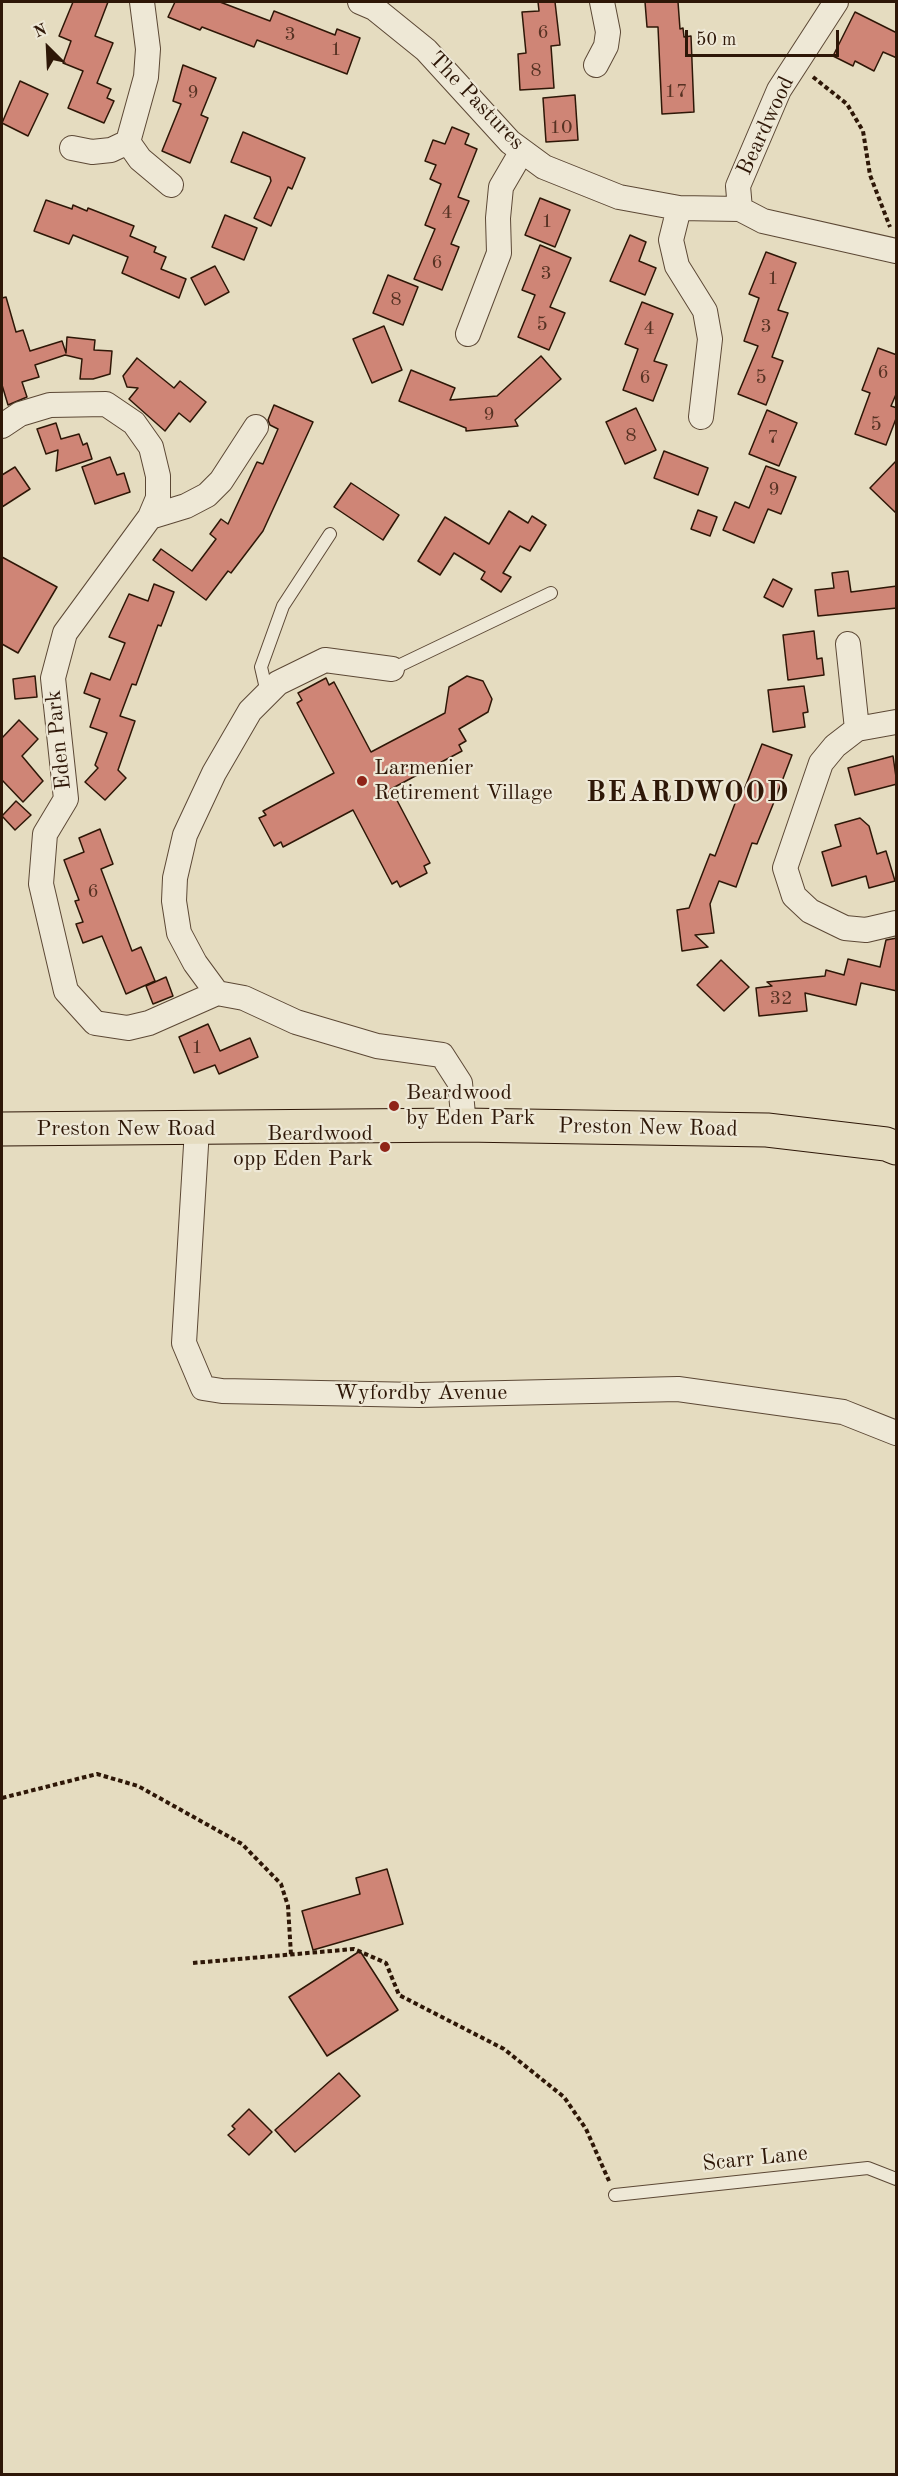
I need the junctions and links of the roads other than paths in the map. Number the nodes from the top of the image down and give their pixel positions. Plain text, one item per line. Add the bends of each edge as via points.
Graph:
1 (142, 2) edge
2 (360, 2) edge
3 (602, 2) edge
4 (837, 2) edge
5 (596, 65) dead end
6 (128, 142) junction
7 (72, 148) dead end
8 (522, 151) junction
9 (171, 185) dead end
10 (679, 208) junction
11 (740, 209) junction
12 (895, 243) edge
13 (468, 334) dead end
14 (701, 417) dead end
15 (2, 426) edge
16 (255, 428) dead end
17 (150, 517) junction
18 (330, 534) dead end
19 (551, 593) dead end
20 (848, 644) dead end
21 (392, 669) joint
22 (267, 693) junction
23 (897, 722) edge
24 (857, 729) junction
25 (897, 922) edge
26 (218, 993) junction
27 (464, 1125) junction
28 (2, 1129) edge
29 (197, 1129) junction
30 (897, 1148) edge
31 (897, 1433) edge
32 (897, 2179) edge
33 (615, 2194) road end

1 - 6 street via 148,49 146,77
2 - 8 street, The Pastures via 374,8 426,50
3 - 5 street via 608,32
4 - 11 street, Beardwood via 780,90 738,186
6 - 7 street via 111,150
6 - 9 street via 140,159
8 - 10 street, The Pastures via 544,167 580,184 619,197
8 - 13 street via 501,187 499,253
10 - 11 street, The Pastures
10 - 14 street via 671,240 677,266 705,311 710,339
11 - 12 street, Beardwood via 763,221
15 - 17 street, Eden Park via 20,414 50,405 106,404 134,423 151,447 158,498
16 - 17 street via 221,481 207,495
17 - 26 street, Eden Park via 65,633 53,678 66,799 45,834 41,884 66,991 95,1023 128,1028
18 - 22 lane via 283,606 261,667
19 - 21 lane
20 - 24 street
21 - 22 street via 325,660 278,683
22 - 26 street via 250,711 214,773 184,835 175,878 179,933
23 - 24 street
24 - 25 street via 821,763 785,868 794,896 845,928 866,930
26 - 27 street via 244,998 296,1022 377,1046 442,1054 460,1083
27 - 29 highway, Preston New Road
27 - 30 highway, Preston New Road via 767,1130
28 - 29 highway, Preston New Road
29 - 31 street, Wyfordby Avenue via 184,1343 203,1388 419,1395 678,1389 843,1413
32 - 33 lane, Scarr Lane via 868,2168

